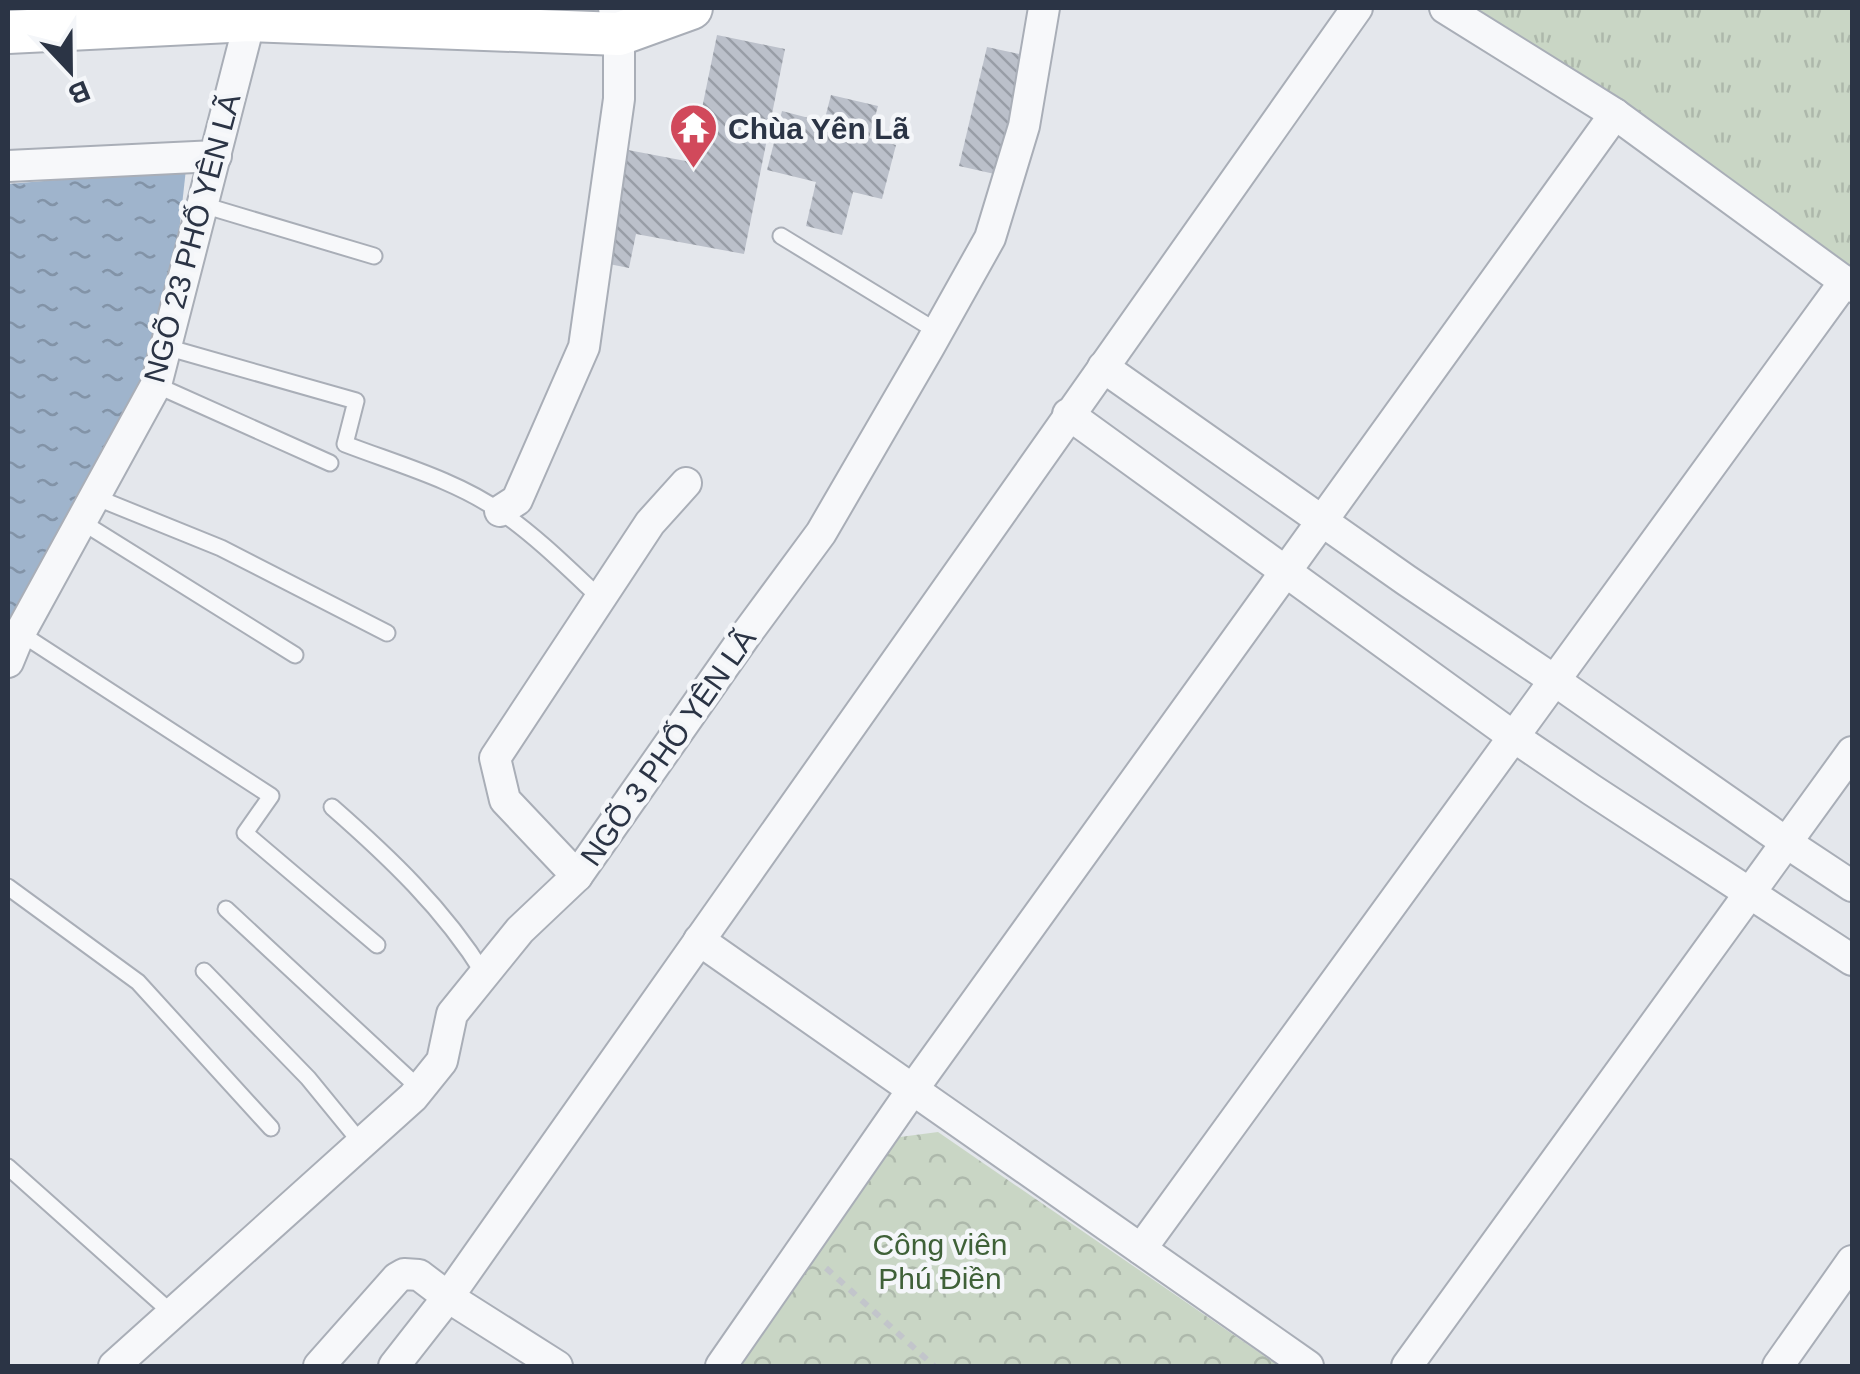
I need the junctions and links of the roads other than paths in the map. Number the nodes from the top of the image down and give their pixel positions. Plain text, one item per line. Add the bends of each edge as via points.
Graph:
1 (691, 8) edge
2 (1044, 8) edge
3 (1357, 8) edge
4 (1445, 8) edge
5 (250, 14) edge
6 (617, 21) edge
7 (8, 32) edge
8 (1615, 114) junction
9 (216, 156) junction
10 (8, 166) edge
11 (203, 205) junction
12 (781, 236) dead end
13 (374, 256) dead end
14 (1849, 284) edge
15 (938, 332) junction
16 (166, 347) junction
17 (1104, 367) junction
18 (156, 385) junction
19 (1068, 414) junction
20 (330, 463) dead end
21 (686, 483) dead end
22 (88, 510) junction
23 (500, 511) junction
24 (1322, 521) junction
25 (1285, 571) junction
26 (600, 598) junction
27 (20, 633) junction
28 (387, 633) dead end
29 (295, 655) dead end
30 (8, 662) edge
31 (1554, 680) junction
32 (1514, 736) junction
33 (1852, 752) edge
34 (332, 806) dead end
35 (1787, 844) junction
36 (577, 876) junction
37 (1852, 886) edge
38 (8, 887) edge
39 (1750, 894) junction
40 (226, 909) dead end
41 (699, 940) junction
42 (378, 945) dead end
43 (1852, 960) edge
44 (204, 971) dead end
45 (484, 974) junction
46 (420, 1089) junction
47 (913, 1089) junction
48 (270, 1128) dead end
49 (362, 1144) junction
50 (8, 1167) edge
51 (1141, 1249) junction
52 (1852, 1261) edge
53 (448, 1296) junction
54 (174, 1314) junction
55 (114, 1366) edge
56 (319, 1366) edge
57 (394, 1366) edge
58 (557, 1366) edge
59 (722, 1366) edge
60 (1308, 1366) edge
61 (1407, 1366) edge
62 (1778, 1366) edge

1 - 6 street
2 - 15 street, NGÕ 3 PHỐ YÊN LÃ via 1024,126 990,238
3 - 17 street
4 - 8 street
5 - 6 street
5 - 7 street
5 - 9 street, NGÕ 23 PHỐ YÊN LÃ
6 - 23 street via 619,99 584,347 517,500
8 - 14 street
8 - 24 street
9 - 10 street
9 - 11 street, NGÕ 23 PHỐ YÊN LÃ
11 - 13 lane
11 - 16 street, NGÕ 23 PHỐ YÊN LÃ
12 - 15 lane
14 - 31 street
15 - 36 street, NGÕ 3 PHỐ YÊN LÃ via 821,533
16 - 18 street, NGÕ 23 PHỐ YÊN LÃ
16 - 23 lane via 356,401 344,444 442,480
17 - 19 street
17 - 24 street
18 - 20 lane
18 - 22 street, NGÕ 23 PHỐ YÊN LÃ
19 - 25 street
19 - 41 street
21 - 26 street
22 - 27 street, NGÕ 23 PHỐ YÊN LÃ
22 - 28 lane via 221,548
22 - 29 lane
23 - 26 lane
24 - 25 street
24 - 31 street
25 - 32 street
25 - 47 street
26 - 36 street via 495,758 505,800
27 - 30 street, NGÕ 23 PHỐ YÊN LÃ
27 - 42 lane via 271,796 245,833
31 - 32 street
31 - 35 street
32 - 39 street
32 - 51 street
33 - 35 street
34 - 45 lane via 390,858 462,938
35 - 37 street
35 - 39 street
36 - 45 street, NGÕ 3 PHỐ YÊN LÃ
38 - 48 lane via 138,982
39 - 43 street
39 - 61 street
40 - 46 lane
41 - 47 street
41 - 53 street
44 - 49 lane
45 - 46 street, NGÕ 3 PHỐ YÊN LÃ via 452,1014 442,1061
46 - 49 street, NGÕ 3 PHỐ YÊN LÃ
47 - 51 street
47 - 59 street
49 - 54 street, NGÕ 3 PHỐ YÊN LÃ
50 - 54 lane
51 - 60 street
52 - 62 street
53 - 56 street via 419,1275 404,1274
53 - 57 street
53 - 58 street
54 - 55 street, NGÕ 3 PHỐ YÊN LÃ

